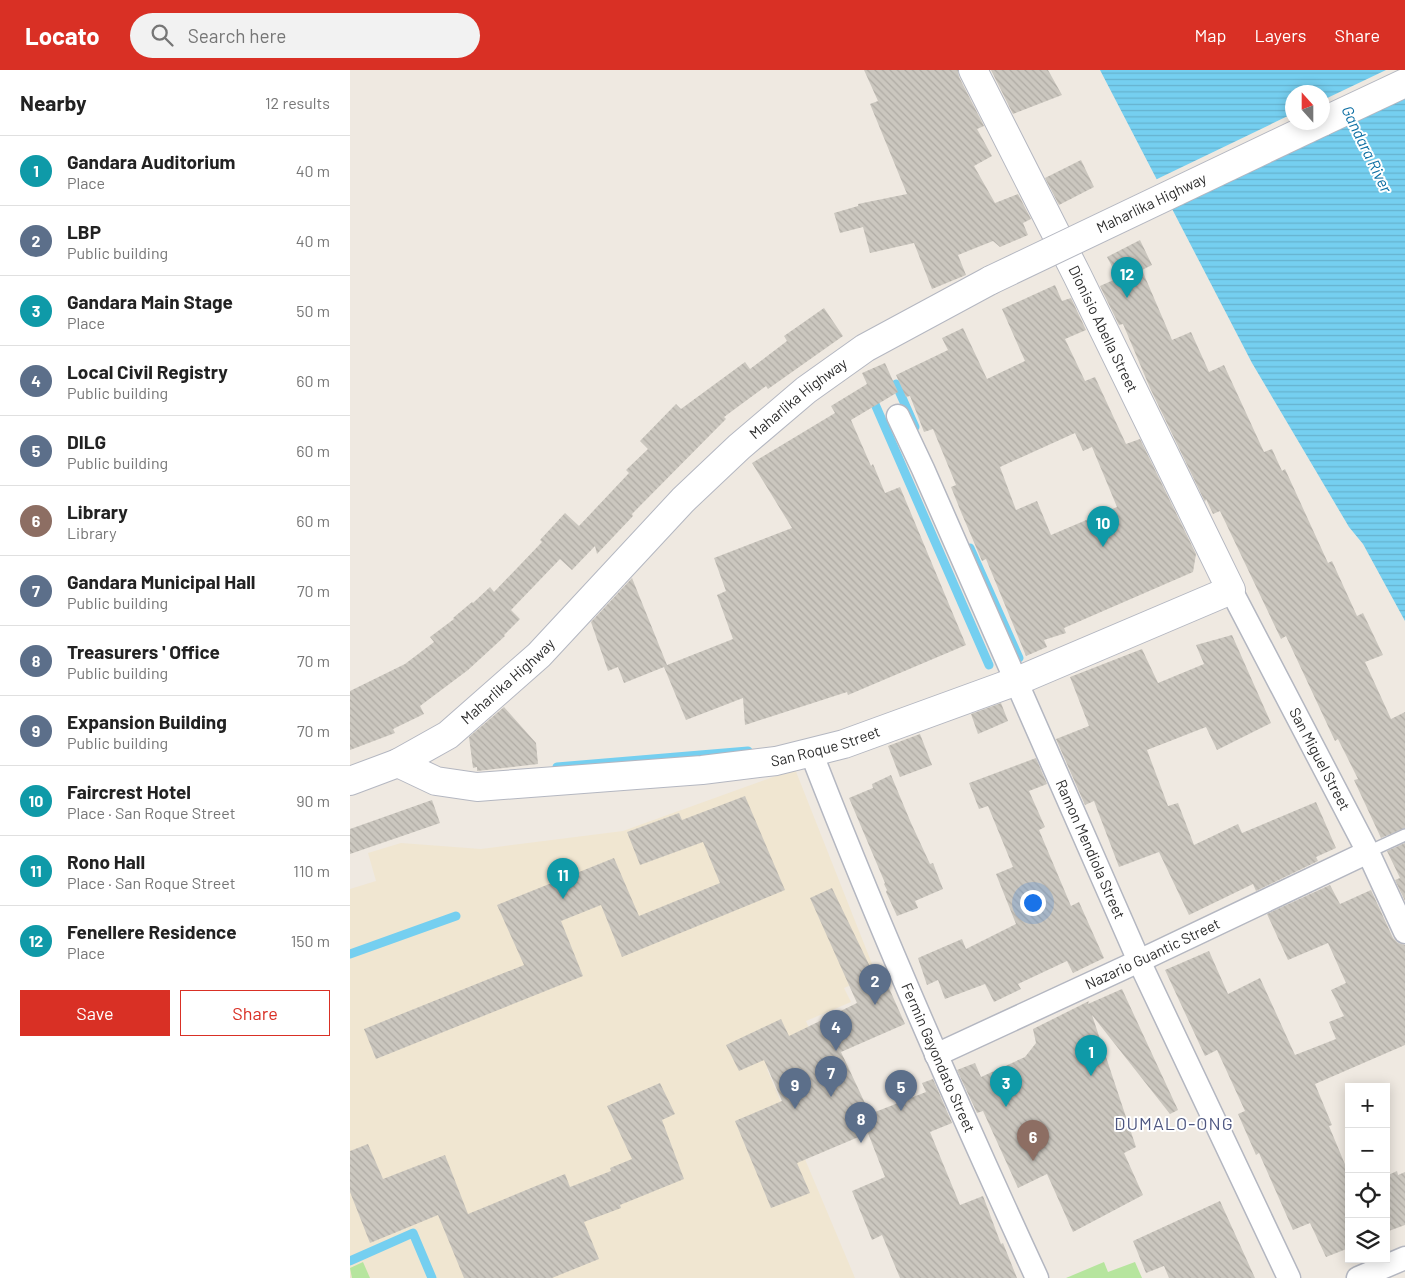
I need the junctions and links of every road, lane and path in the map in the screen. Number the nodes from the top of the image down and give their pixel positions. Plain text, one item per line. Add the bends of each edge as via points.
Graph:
1 (973, 70) edge
2 (1405, 83) edge
3 (1330, 118) edge
4 (1305, 130) edge
5 (898, 416) dead end
6 (1231, 590) junction
7 (1017, 681) junction
8 (811, 752) junction
9 (398, 763) junction
10 (350, 781) edge
11 (1405, 835) edge
12 (1368, 852) junction
13 (1405, 932) edge
14 (1140, 961) junction
15 (936, 1055) junction
16 (1405, 1258) edge
17 (1037, 1278) edge
18 (1288, 1278) edge
19 (1358, 1278) edge

1 - 6 main road, Dionisio Abella Street
2 - 3 main road, Maharlika Highway
4 - 9 main road, Maharlika Highway, bridge via 991,280 865,348 806,390 739,447 683,500 539,655 448,735
5 - 7 street, Ramon Mendiola Street
6 - 7 main road, San Roque Street
6 - 12 street, San Miguel Street
7 - 8 main road, San Roque Street via 844,744
7 - 14 street, Ramon Mendiola Street
8 - 9 main road, San Roque Street via 776,761 702,770 476,787 436,781
8 - 15 street, Fermin Gayondato Street via 858,873
9 - 10 main road, Maharlika Highway
11 - 12 lane
12 - 13 street, San Miguel Street
12 - 14 street, Nazario Guantic Street
14 - 15 street, Nazario Guantic Street
14 - 18 street, Ramon Mendiola Street
15 - 17 street, Fermin Gayondato Street
16 - 19 street

